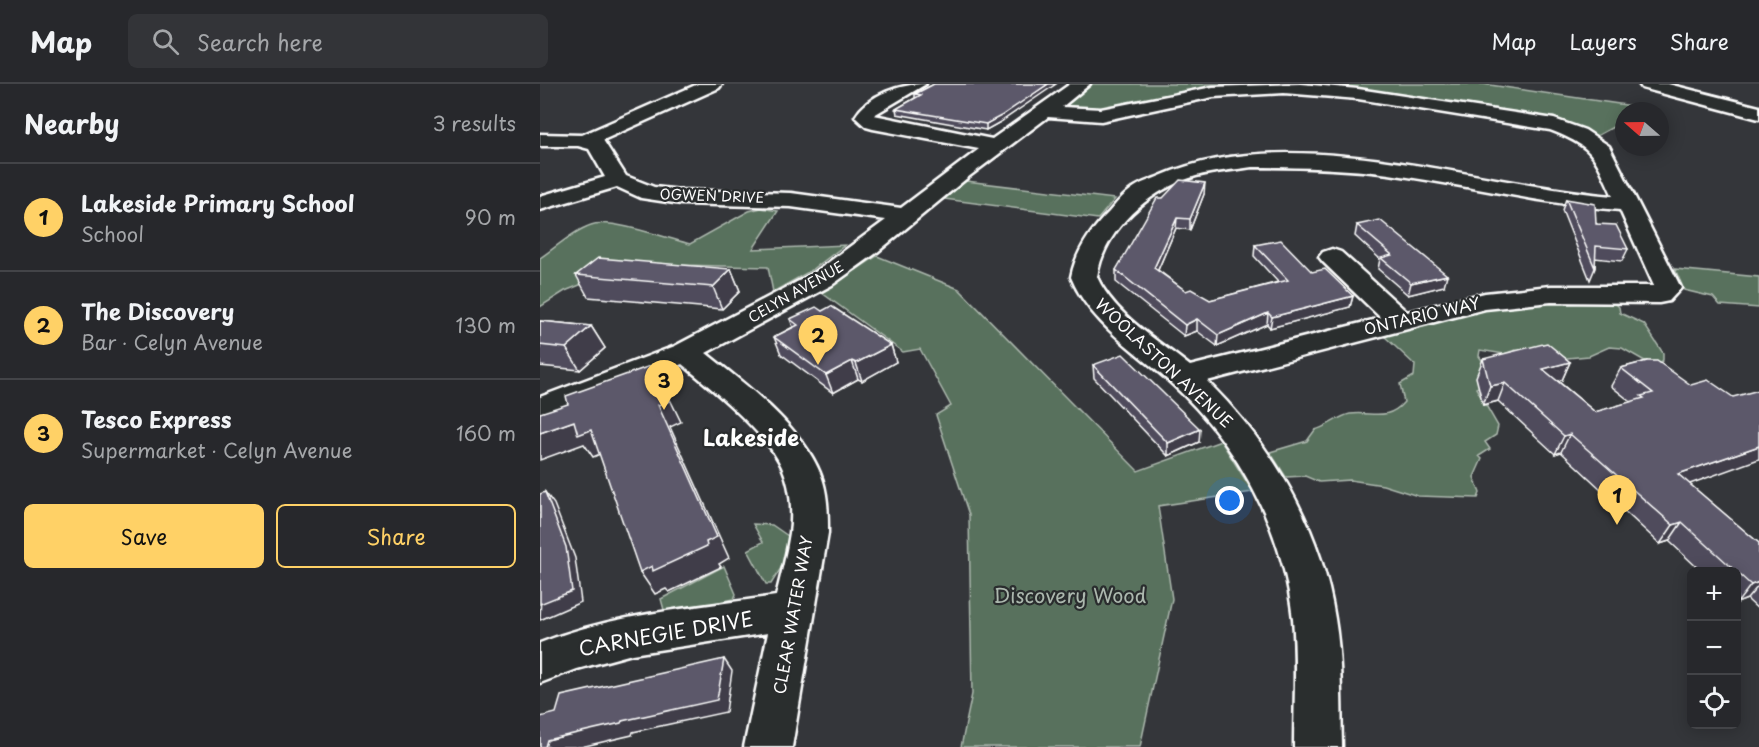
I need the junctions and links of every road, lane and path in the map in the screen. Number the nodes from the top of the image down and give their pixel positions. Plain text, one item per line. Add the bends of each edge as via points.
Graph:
1 (713, 84) edge
2 (917, 84) edge
3 (1081, 84) edge
4 (1648, 84) edge
5 (1044, 111) junction
6 (1759, 113) edge
7 (540, 140) edge
8 (585, 141) junction
9 (995, 146) junction
10 (618, 180) junction
11 (540, 203) edge
12 (1629, 204) junction
13 (906, 216) junction
14 (1332, 257) dead end
15 (1400, 320) junction
16 (686, 352) junction
17 (1185, 378) junction
18 (540, 409) edge
19 (794, 611) junction
20 (540, 663) edge
21 (768, 747) edge
22 (1318, 747) edge

1 - 8 street
2 - 9 street via 869,109 864,117 873,123
3 - 5 street, CELYN AVENUE
4 - 6 street
5 - 9 street, CELYN AVENUE
5 - 12 street via 1101,116 1206,93 1284,88 1338,91 1527,119 1567,129 1596,145 1606,156
7 - 8 street
8 - 10 street via 601,149
9 - 13 street, CELYN AVENUE
10 - 11 street
10 - 13 street, OGWEN DRIVE via 664,196 791,200
12 - 15 street, ONTARIO WAY via 1667,282 1664,292 1536,295 1469,304
12 - 17 street, WOOLASTON AVENUE via 1565,198 1358,163 1245,163 1173,176 1146,188 1123,205 1094,247 1084,277 1103,307
13 - 16 street, CELYN AVENUE via 823,279
14 - 15 street
15 - 17 street, ONTARIO WAY
16 - 18 street, CELYN AVENUE
16 - 19 street, CLEAR WATER WAY via 784,440 806,481 810,517
17 - 22 street, WOOLASTON AVENUE via 1232,426 1251,452 1295,540 1314,617
19 - 20 street, CARNEGIE DRIVE via 615,639 583,646
19 - 21 street, CLEAR WATER WAY

